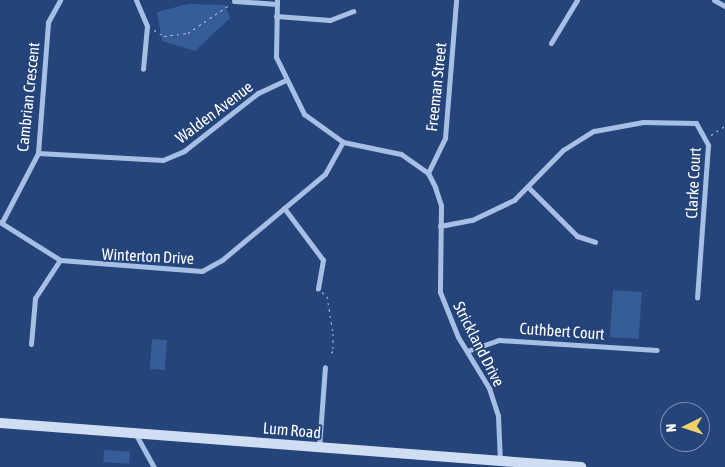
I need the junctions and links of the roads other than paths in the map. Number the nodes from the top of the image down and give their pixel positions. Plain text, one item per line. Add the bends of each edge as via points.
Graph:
1 (60, 0) edge
2 (136, 0) edge
3 (456, 0) edge
4 (577, 0) edge
5 (714, 0) edge
6 (234, 1) edge
7 (277, 2) edge
8 (725, 6) edge
9 (353, 11) dead end
10 (276, 16) junction
11 (551, 43) dead end
12 (143, 69) dead end
13 (284, 81) junction
14 (343, 142) junction
15 (38, 153) junction
16 (428, 173) junction
17 (529, 188) junction
18 (284, 208) junction
19 (1, 222) edge
20 (440, 226) junction
21 (595, 242) dead end
22 (60, 260) junction
23 (318, 288) road end
24 (698, 298) dead end
25 (31, 344) dead end
26 (657, 350) dead end
27 (468, 351) junction
28 (325, 367) dead end
29 (0, 423) edge
30 (135, 433) junction
31 (319, 448) junction
32 (500, 461) junction
33 (544, 466) edge
34 (154, 467) edge
35 (582, 467) edge

1 - 15 street, Cambrian Crescent via 48,22
2 - 12 street via 147,26
3 - 16 street, Freeman Street via 445,138
4 - 11 street
5 - 8 street
6 - 7 street
7 - 10 street
9 - 10 street via 330,20
10 - 13 street via 276,57
13 - 14 street via 304,114
13 - 15 street, Walden Avenue via 258,93 184,151 164,160
14 - 16 street via 401,154
14 - 18 street, Winterton Drive via 325,174
15 - 19 street, Cambrian Crescent
16 - 20 street, Strickland Drive via 441,205
17 - 20 street, Clarke Court via 497,210
17 - 21 street via 577,236
17 - 24 street, Clarke Court via 562,150 594,132 620,124 696,123 707,136
18 - 22 street, Winterton Drive via 222,260 202,271
18 - 23 street via 323,260
19 - 22 street, Winterton Drive
20 - 27 street, Strickland Drive via 440,292
22 - 25 street via 36,298
26 - 27 street, Cuthbert Court via 499,340
27 - 32 street, Strickland Drive via 489,388 498,416
28 - 31 street
29 - 30 street, Lum Road
30 - 31 street, Lum Road
30 - 34 street
31 - 32 street, Lum Road
32 - 33 street, Lum Road
33 - 35 street, Lum Road

